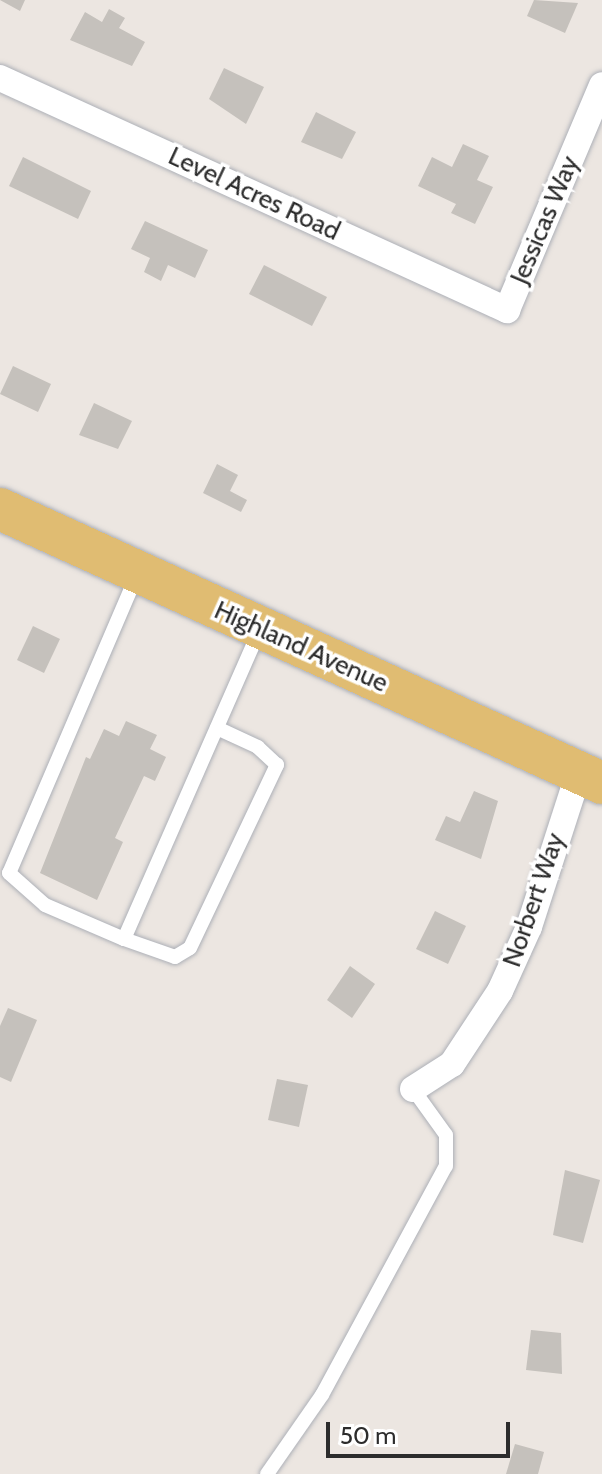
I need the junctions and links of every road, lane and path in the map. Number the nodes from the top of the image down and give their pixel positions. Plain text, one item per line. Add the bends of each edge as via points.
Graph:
1 (0, 78) edge
2 (602, 85) edge
3 (507, 310) joint
4 (0, 509) edge
5 (138, 573) junction
6 (261, 628) junction
7 (217, 728) junction
8 (590, 777) edge
9 (124, 939) junction
10 (413, 1089) joint
11 (267, 1474) edge

1 - 3 street, Level Acres Road
2 - 3 street, Jessicas Way
4 - 5 main road, Highland Avenue
5 - 6 main road, Highland Avenue
5 - 9 lane via 9,873 45,905
6 - 7 lane
6 - 8 main road, Highland Avenue
7 - 9 lane
7 - 9 lane via 258,747 277,765 190,948 175,957
8 - 10 street, Norbert Way via 500,991 452,1064
10 - 11 lane via 446,1135 446,1166 322,1395

